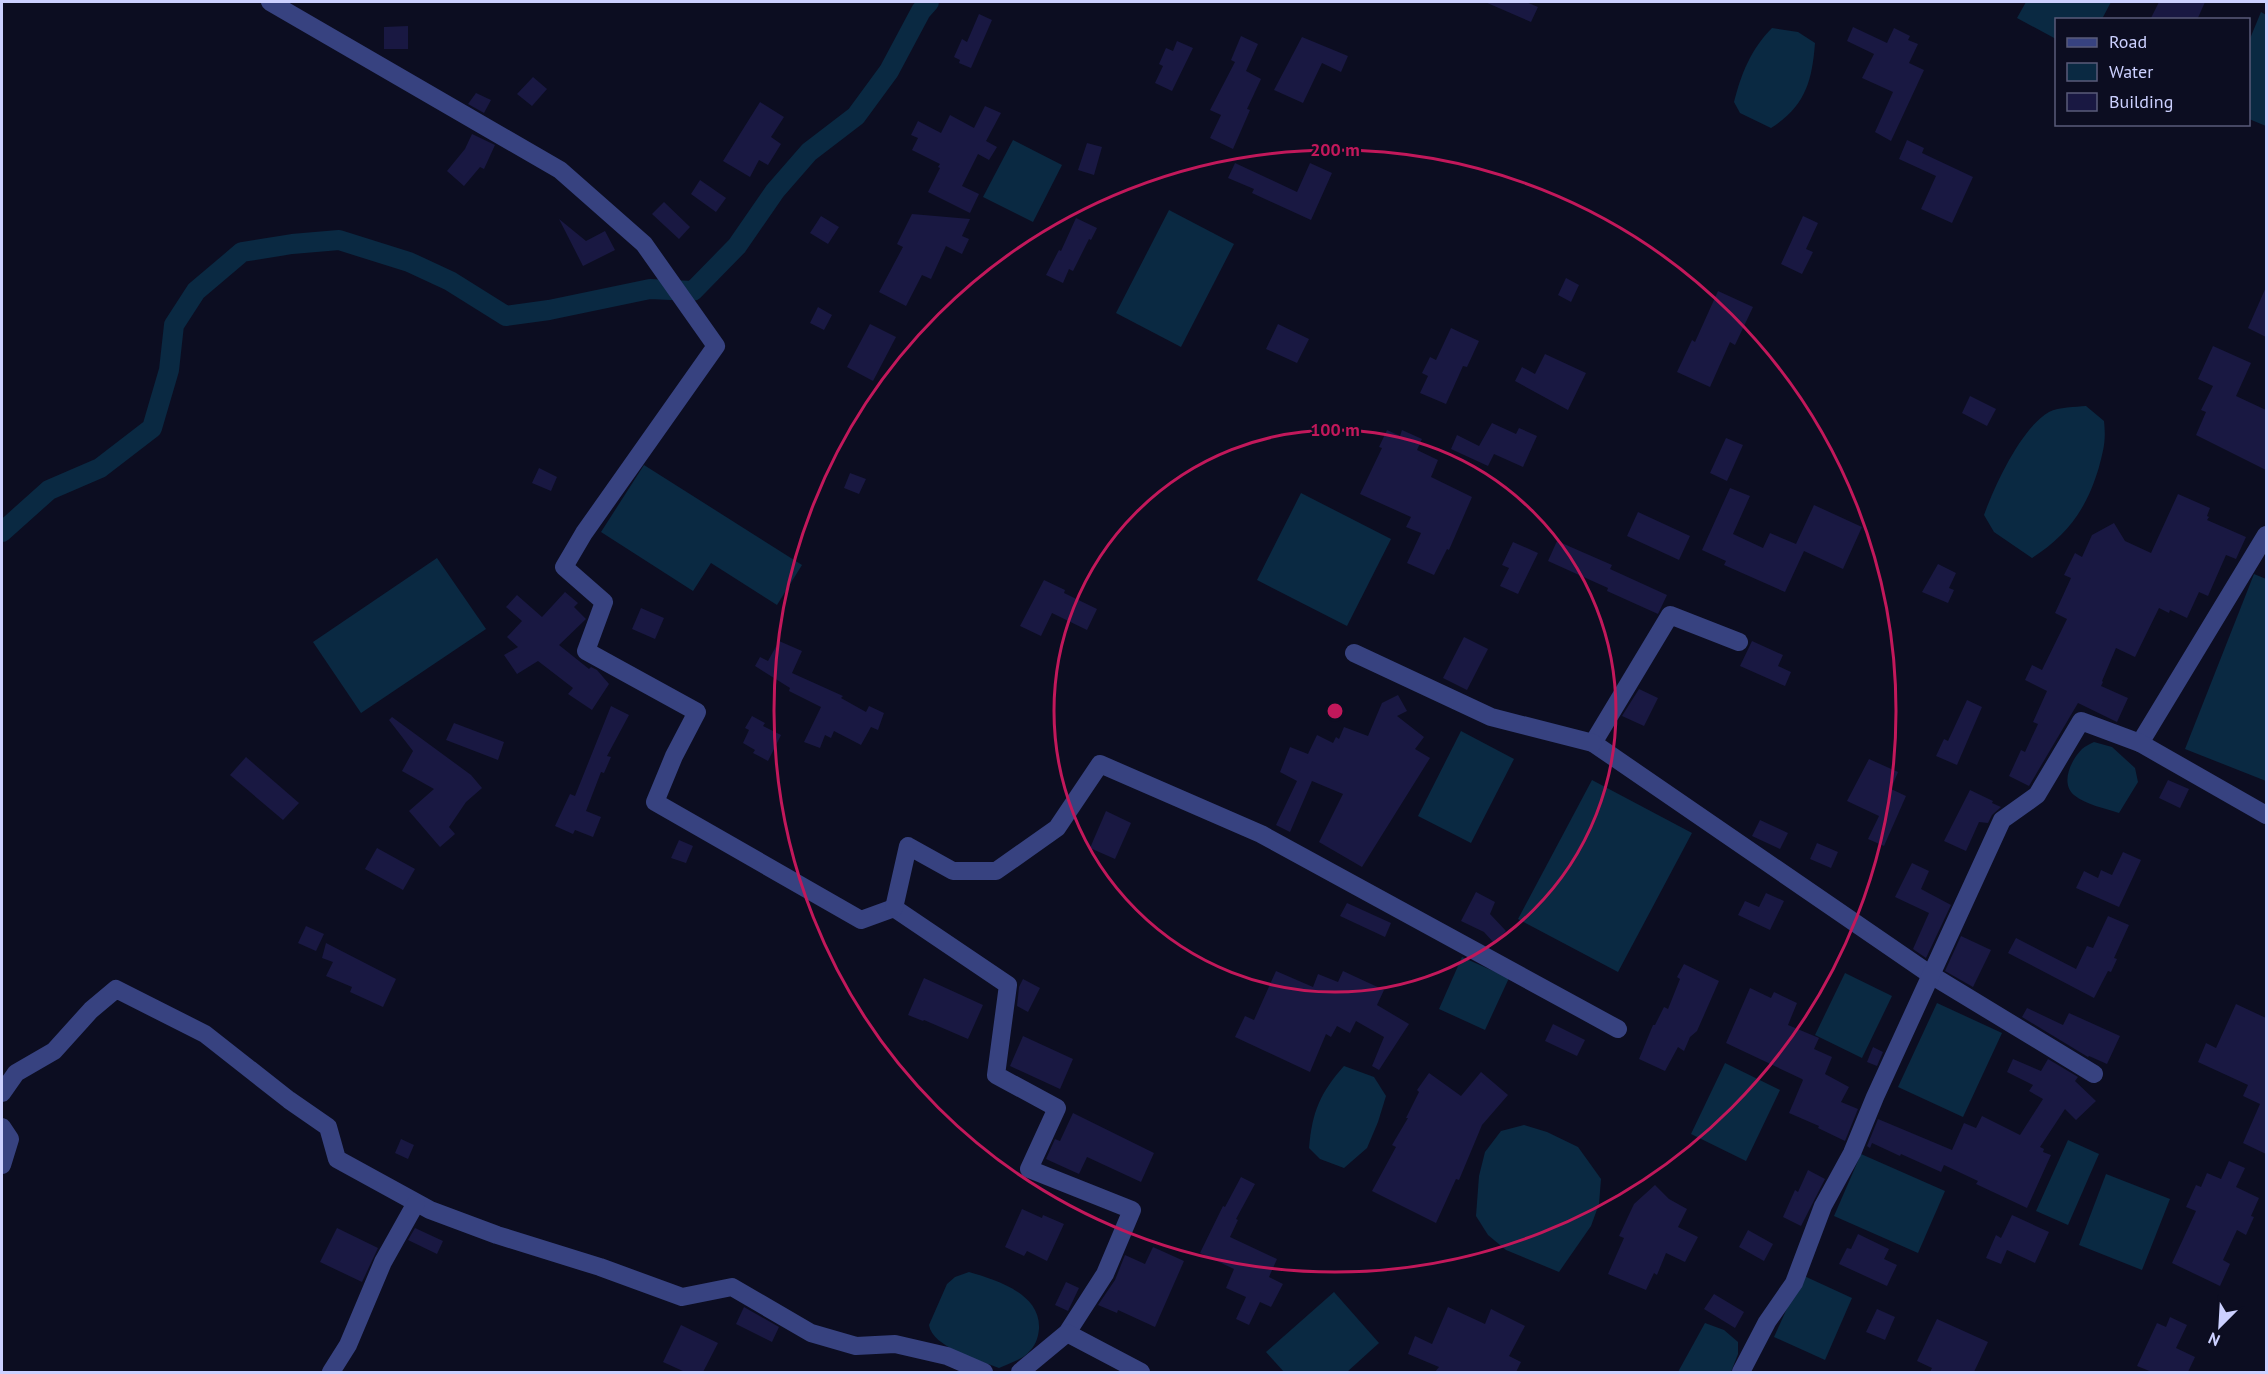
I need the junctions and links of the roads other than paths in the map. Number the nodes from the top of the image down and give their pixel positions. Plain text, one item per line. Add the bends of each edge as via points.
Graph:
1 (270, 2) edge
2 (2266, 534) edge
3 (1739, 642) dead end
4 (1354, 653) dead end
5 (1593, 743) junction
6 (2140, 743) junction
7 (2266, 814) edge
8 (894, 908) junction
9 (1931, 975) junction
10 (1618, 1029) dead end
11 (2094, 1074) dead end
12 (2, 1093) edge
13 (2, 1127) edge
14 (2, 1165) edge
15 (417, 1203) junction
16 (1067, 1333) junction
17 (331, 1372) edge
18 (984, 1372) edge
19 (1020, 1372) edge
20 (1141, 1372) edge
21 (1741, 1372) edge

1 - 8 street via 560,170 644,244 716,346 564,567 604,602 586,651 697,712 655,802 861,920
2 - 6 street
3 - 5 street via 1670,615
4 - 5 street via 1491,717
5 - 9 street
6 - 7 street
6 - 9 street via 2081,721 2037,795 2002,820
8 - 10 street via 908,846 953,871 996,871 1057,828 1100,764 1261,834
8 - 16 street via 1008,985 996,1075 1058,1108 1029,1169 1132,1210 1105,1274
9 - 11 street
9 - 21 street via 1852,1153 1823,1206 1794,1283 1767,1322
12 - 15 street via 16,1073 54,1051 116,989 205,1034 328,1127 337,1159
13 - 14 street via 10,1139
15 - 17 street via 383,1262 348,1345
15 - 18 street via 497,1235 682,1297 732,1287 811,1333 856,1346 895,1344 947,1356
16 - 19 street
16 - 20 street

